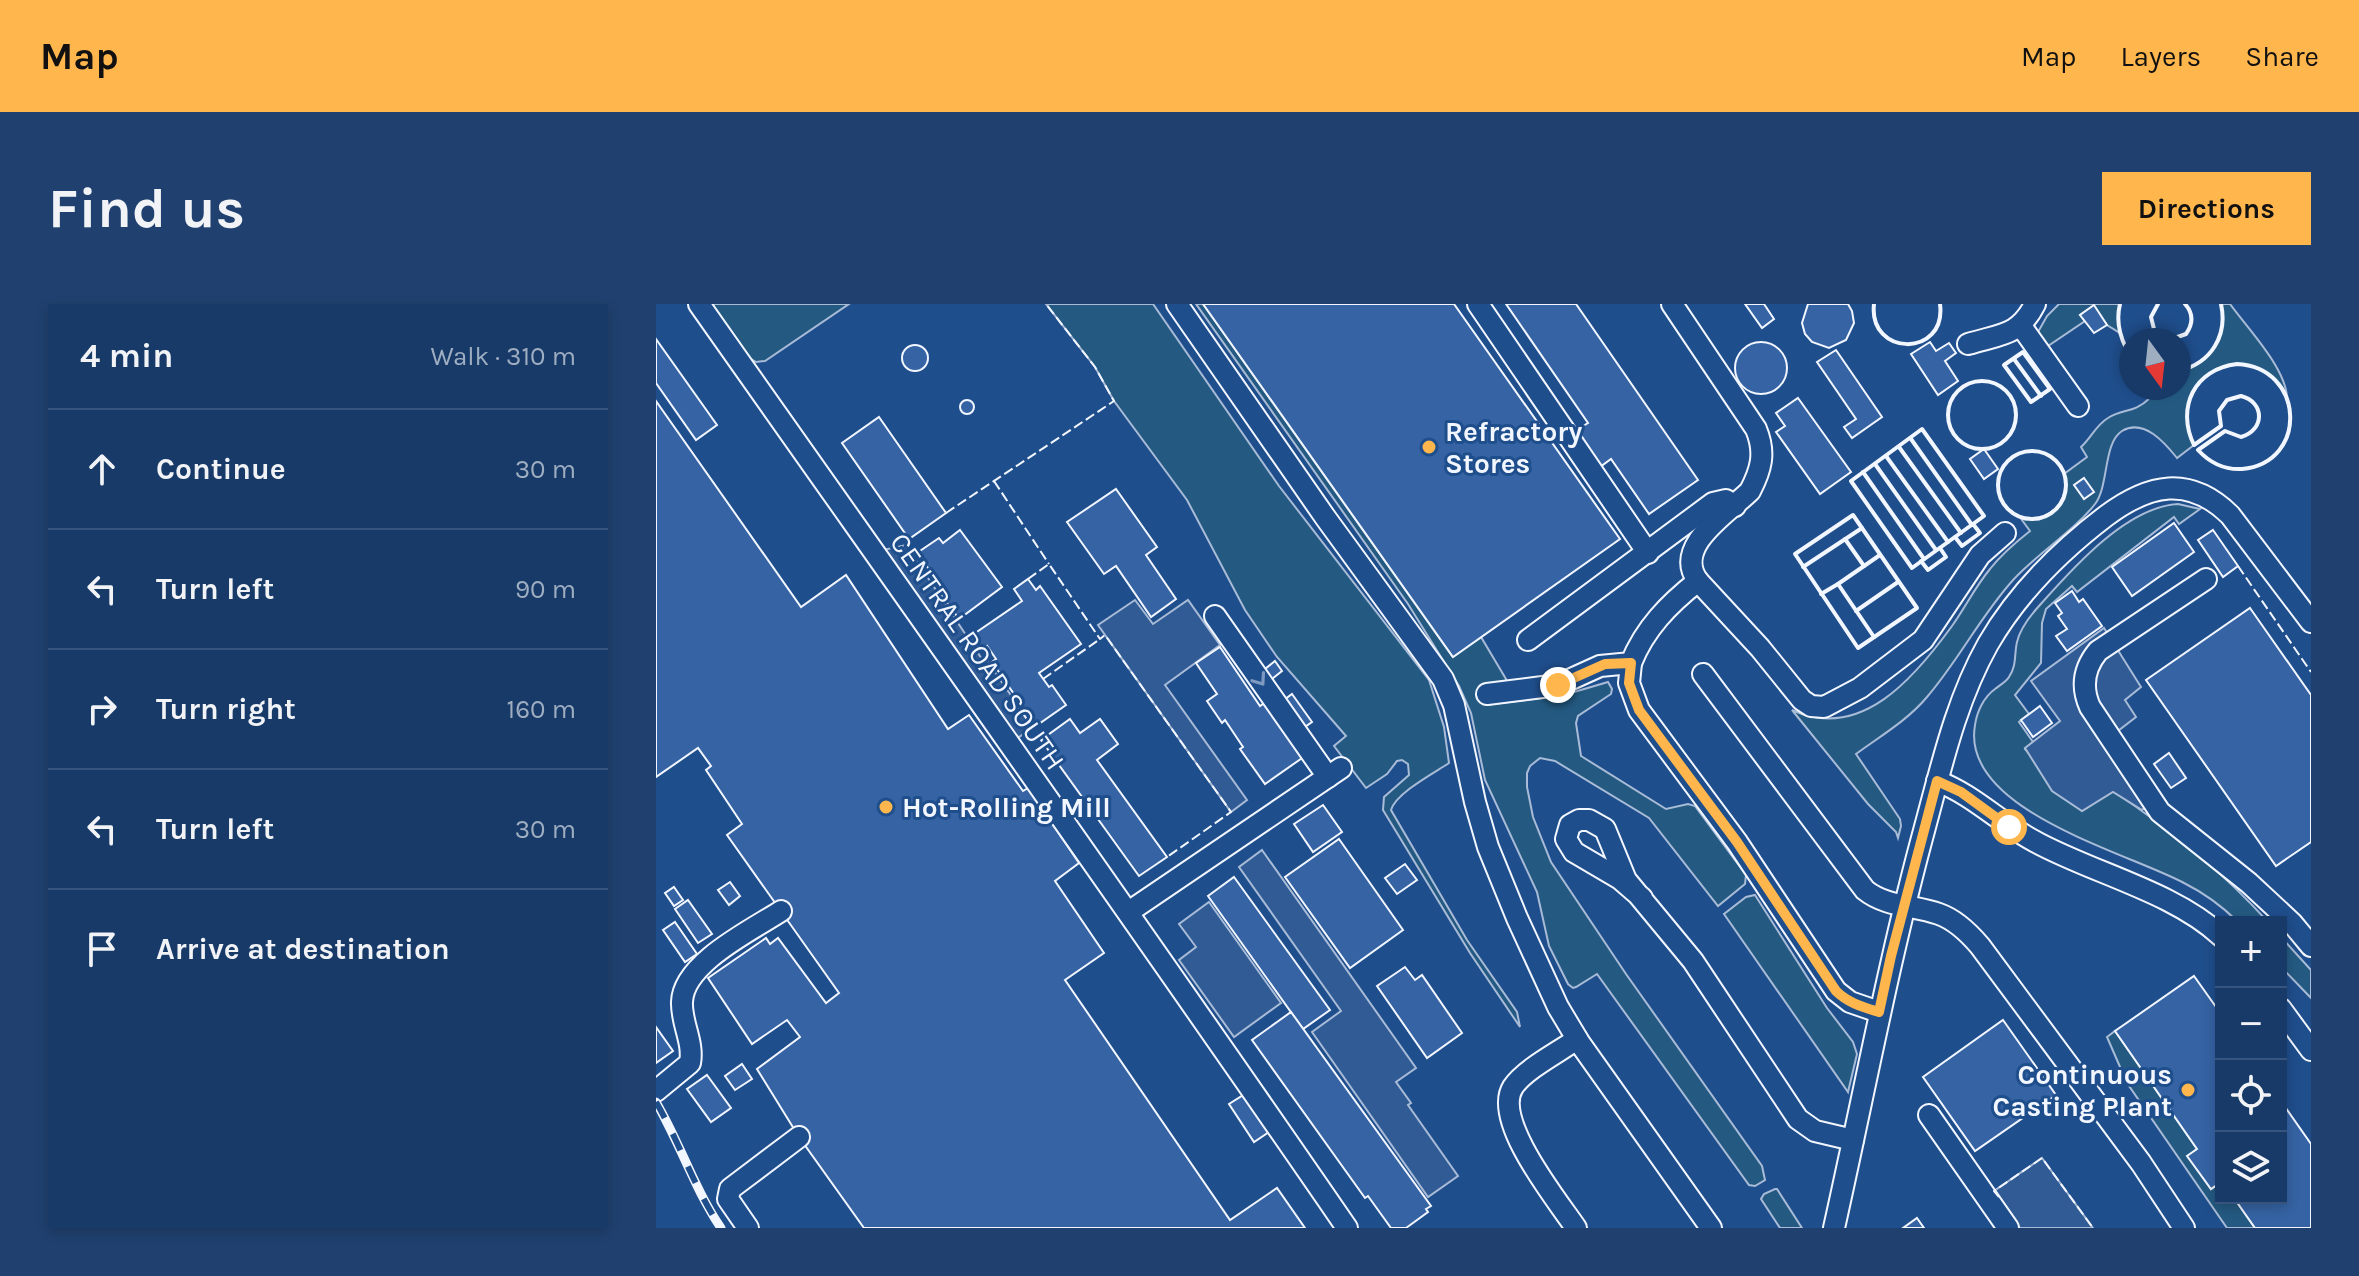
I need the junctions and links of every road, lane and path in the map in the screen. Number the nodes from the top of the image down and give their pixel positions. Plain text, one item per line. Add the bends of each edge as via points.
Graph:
1 (699, 304) edge
2 (1177, 304) edge
3 (1478, 304) edge
4 (2035, 304) edge
5 (1683, 308) edge
6 (2021, 326) junction
7 (1968, 344) dead end
8 (2078, 406) dead end
9 (1735, 506) junction
10 (2005, 533) dead end
11 (1648, 553) junction
12 (2206, 579) dead end
13 (1698, 581) junction
14 (1215, 616) dead end
15 (2311, 622) edge
16 (1528, 640) dead end
17 (1631, 663) junction
18 (1703, 674) dead end
19 (1487, 694) dead end
20 (1937, 781) junction
21 (1642, 898) dead end
22 (1904, 905) junction
23 (781, 911) dead end
24 (1130, 911) junction
25 (2215, 932) edge
26 (2311, 946) edge
27 (1879, 1012) junction
28 (2287, 1017) edge
29 (1577, 1039) junction
30 (2311, 1050) edge
31 (656, 1091) edge
32 (1929, 1115) dead end
33 (799, 1137) dead end
34 (1853, 1140) junction
35 (748, 1228) edge
36 (1347, 1228) edge
37 (1576, 1228) edge
38 (1711, 1228) edge
39 (1834, 1228) edge
40 (2008, 1228) edge
41 (2184, 1228) edge

1 - 24 lane, CENTRAL ROAD SOUTH
2 - 29 lane via 1446,684 1493,861
3 - 11 lane
4 - 6 lane
5 - 9 lane via 1761,445 1758,475
6 - 7 lane
6 - 8 lane
9 - 11 lane via 1726,500 1713,503
9 - 13 lane via 1695,546 1691,567
10 - 13 lane via 1980,555 1917,646 1853,693 1824,707 1802,700
11 - 16 lane
12 - 26 lane via 2098,651 2085,674 2088,702 2160,812 2270,902
13 - 17 lane via 1658,616
14 -> 24 lane via 1334,772
15 - 20 lane via 2220,506 2183,489 2138,495 2075,541 2010,610 1963,695
17 - 19 lane via 1605,664 1558,685
17 - 27 lane via 1629,683 1639,710 1737,842 1836,991
18 - 22 lane via 1859,884 1875,898
20 - 22 lane
20 - 25 lane via 2036,843 2188,912
21 - 34 lane via 1693,961 1798,1119 1815,1131
22 - 27 lane
22 - 41 lane via 1953,920 1980,946
23 - 31 lane via 689,979 682,1002 690,1063
24 - 36 lane, CENTRAL ROAD SOUTH
27 - 34 lane
28 - 30 lane
29 - 37 lane via 1526,1074 1514,1086 1509,1102 1515,1132
29 - 38 lane
32 - 40 lane
33 - 35 lane via 730,1189 728,1199
34 - 39 lane

